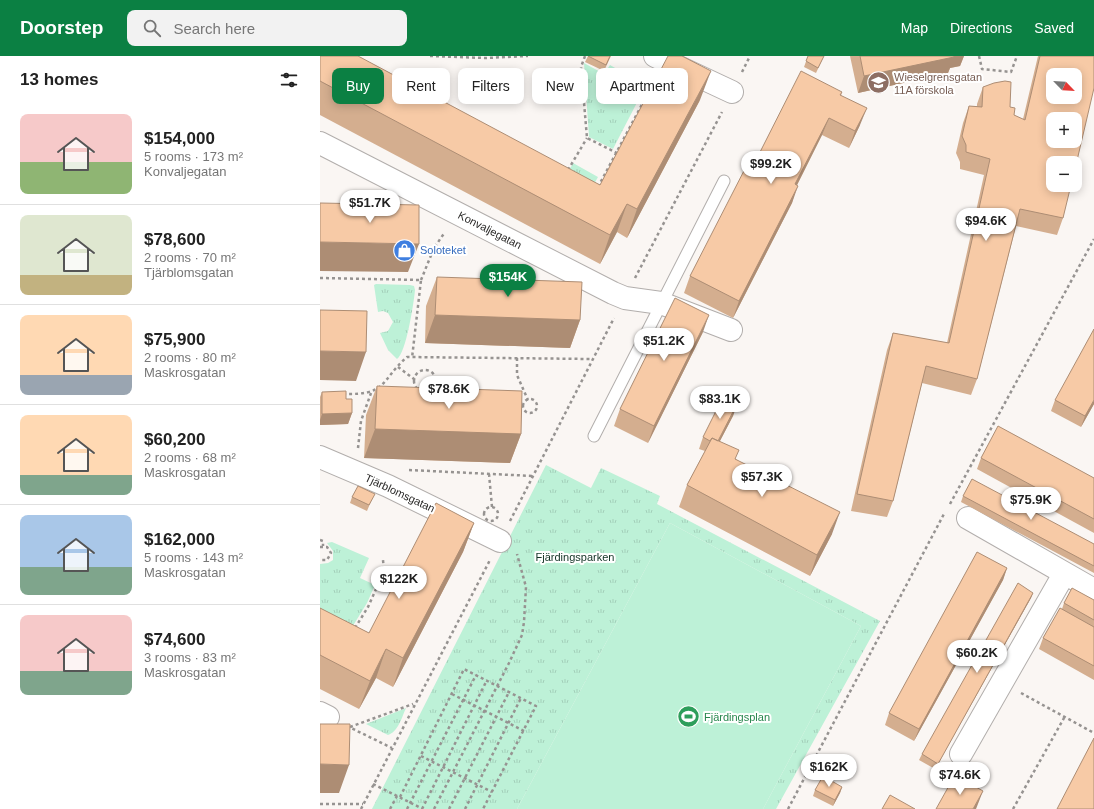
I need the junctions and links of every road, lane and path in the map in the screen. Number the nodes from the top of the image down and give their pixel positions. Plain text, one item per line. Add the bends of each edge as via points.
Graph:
1 (430, 56) edge
2 (528, 56) edge
3 (585, 56) edge
4 (750, 56) edge
5 (979, 56) edge
6 (1017, 56) edge
7 (656, 66) edge
8 (732, 92) junction
9 (587, 138) junction
10 (320, 143) edge
11 (616, 153) junction
12 (567, 172) edge
13 (724, 181) dead end
14 (597, 189) edge
15 (446, 230) dead end
16 (1094, 239) edge
17 (320, 278) edge
18 (421, 280) junction
19 (625, 298) junction
20 (662, 303) junction
21 (731, 330) dead end
22 (412, 358) junction
23 (517, 358) junction
24 (592, 359) junction
25 (398, 367) junction
26 (414, 379) junction
27 (371, 393) junction
28 (342, 394) edge
29 (528, 400) junction
30 (594, 436) dead end
31 (320, 457) edge
32 (355, 472) junction
33 (489, 474) junction
34 (533, 476) junction
35 (381, 483) junction
36 (492, 506) dead end
37 (968, 518) dead end
38 (320, 540) edge
39 (500, 541) junction
40 (322, 546) edge
41 (320, 560) edge
42 (382, 560) dead end
43 (1064, 574) junction
44 (1094, 590) edge
45 (353, 630) edge
46 (476, 675) junction
47 (487, 680) junction
48 (1002, 683) junction
49 (498, 686) junction
50 (509, 692) junction
51 (452, 694) junction
52 (522, 698) junction
53 (463, 700) junction
54 (414, 704) junction
55 (475, 706) junction
56 (485, 711) junction
57 (324, 715) edge
58 (496, 717) junction
59 (1064, 718) junction
60 (509, 723) junction
61 (349, 727) junction
62 (524, 731) junction
63 (1094, 733) edge
64 (392, 748) junction
65 (961, 754) dead end
66 (421, 756) junction
67 (431, 761) junction
68 (443, 767) junction
69 (453, 772) junction
70 (465, 778) junction
71 (373, 784) junction
72 (478, 784) junction
73 (492, 792) junction
74 (398, 796) junction
75 (410, 803) junction
76 (320, 804) edge
77 (364, 804) junction
78 (361, 809) edge
79 (390, 809) edge
80 (407, 809) edge
81 (422, 809) edge
82 (434, 809) edge
83 (449, 809) edge
84 (465, 809) edge
85 (483, 809) edge
86 (789, 809) edge
87 (1013, 809) edge

1 - 2 path
3 - 9 path via 582,67
4 - 8 path
5 - 6 path via 982,69 1011,72
7 - 8 street
7 - 11 path
8 - 19 path
9 - 11 path
9 - 12 path
10 - 19 street, Konvaljegatan
11 - 14 path
13 - 20 lane
15 - 18 path via 434,248
16 - 86 path via 948,507
17 - 18 path
18 - 22 path
19 - 20 street, Konvaljegatan
19 - 24 path
20 - 21 street, Konvaljegatan
20 - 30 lane
22 - 23 path
22 - 25 path via 407,357
23 - 24 path
23 - 29 path via 517,375
24 - 34 path
25 - 26 path
25 - 27 path
26 - 26 path via 416,387 422,392 430,391 435,382 433,375 426,371 419,372
27 - 28 path
27 - 32 path via 361,421
29 - 29 path via 524,403 524,409 527,413 533,413 538,405 535,400
31 - 32 street, Tjärblomsgatan
32 - 35 street, Tjärblomsgatan
33 - 34 path
33 - 35 path via 391,469
33 - 36 path
34 - 39 path
35 - 39 street, Tjärblomsgatan
37 - 43 street
38 - 40 path via 323,541
39 - 49 path via 508,544 518,556 526,587 526,605 522,635
39 - 54 path
40 - 41 path via 328,548 331,553 327,560
42 - 45 path via 384,571 368,607
43 - 44 street
43 - 48 street
46 - 47 path
46 - 51 path via 464,669
46 - 53 path
47 - 49 path
47 - 55 path
48 - 59 path
48 - 65 street
49 - 50 path
49 - 56 path
50 - 52 path
50 - 58 path
51 - 53 path
51 - 66 path
52 - 60 path
52 - 62 path via 536,706
53 - 55 path
53 - 67 path
54 - 61 path
54 - 64 path
55 - 56 path
55 - 68 path
56 - 58 path
56 - 69 path
57 - 61 path
58 - 60 path
58 - 70 path
59 - 63 path
59 - 87 path
60 - 62 path
60 - 72 path
61 - 64 path
62 - 73 path
64 - 71 path
66 - 67 path
66 - 74 path
67 - 68 path
67 - 75 path
68 - 69 path
68 - 81 path
69 - 70 path
69 - 82 path
70 - 72 path
70 - 83 path
71 - 74 path
71 - 77 path
72 - 73 path
72 - 84 path
73 - 85 path
74 - 75 path
74 - 79 path
75 - 80 path
75 - 81 path
76 - 77 path
77 - 78 path

